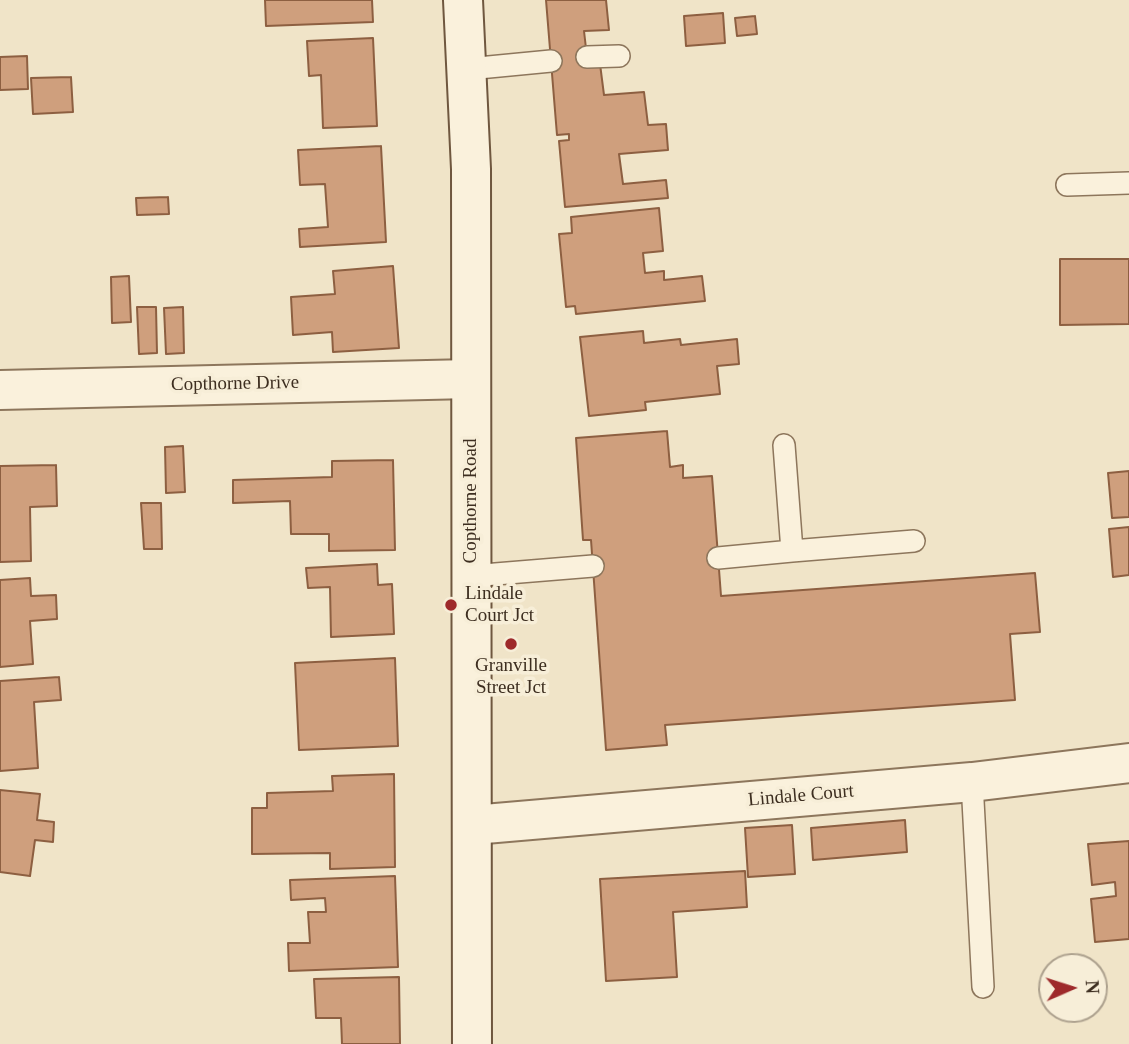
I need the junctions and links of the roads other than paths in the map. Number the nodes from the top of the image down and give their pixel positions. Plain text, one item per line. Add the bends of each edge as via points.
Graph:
1 (463, 0) edge
2 (619, 56) dead end
3 (587, 57) dead end
4 (551, 61) dead end
5 (468, 69) junction
6 (1067, 184) dead end
7 (1129, 184) edge
8 (470, 379) junction
9 (0, 390) edge
10 (784, 445) dead end
11 (914, 541) dead end
12 (792, 551) junction
13 (718, 558) dead end
14 (593, 566) dead end
15 (471, 576) junction
16 (1129, 763) edge
17 (972, 782) junction
18 (473, 825) junction
19 (983, 988) dead end
20 (472, 1044) edge

1 - 5 street, Copthorne Road
2 - 3 lane
4 - 5 lane
5 - 8 street, Copthorne Road
6 - 7 lane
8 - 9 street, Copthorne Drive
8 - 15 street, Copthorne Road
10 - 12 lane
11 - 12 lane
12 - 13 lane
14 - 15 lane
15 - 18 street, Copthorne Road
16 - 17 street, Lindale Court
17 - 18 street, Lindale Court
17 - 19 lane
18 - 20 street, Copthorne Road

